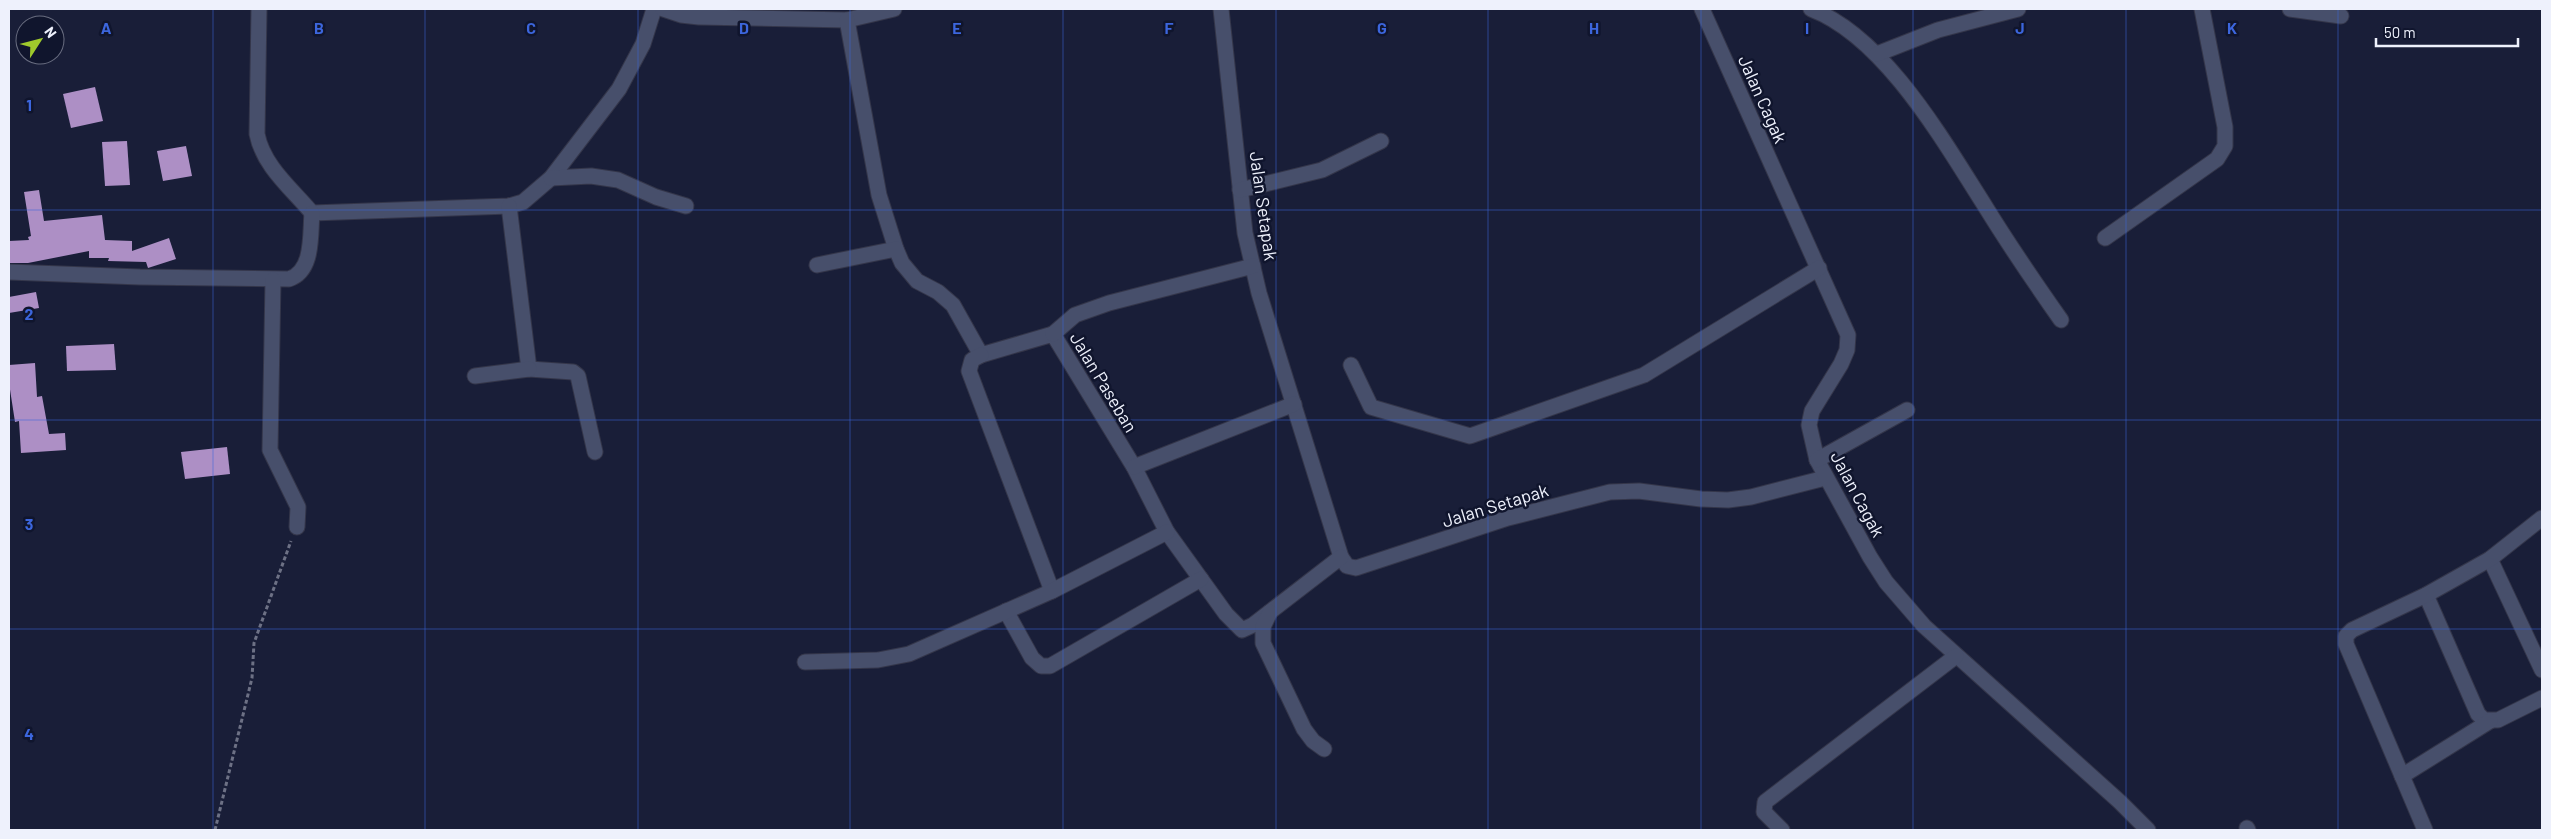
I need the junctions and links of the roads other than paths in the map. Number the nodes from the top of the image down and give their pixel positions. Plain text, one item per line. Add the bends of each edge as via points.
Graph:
1 (259, 9) edge
2 (654, 9) edge
3 (663, 9) edge
4 (1221, 9) edge
5 (1702, 9) edge
6 (1811, 9) edge
7 (2018, 9) edge
8 (2202, 9) edge
9 (2290, 9) edge
10 (886, 10) edge
11 (2341, 16) dead end
12 (847, 20) junction
13 (1877, 54) junction
14 (1380, 141) dead end
15 (551, 178) junction
16 (1240, 190) junction
17 (509, 206) junction
18 (686, 206) dead end
19 (312, 213) junction
20 (2105, 238) dead end
21 (896, 249) junction
22 (817, 265) dead end
23 (1253, 266) junction
24 (1819, 268) junction
25 (9, 272) edge
26 (273, 280) junction
27 (2061, 320) dead end
28 (1053, 334) junction
29 (981, 355) junction
30 (1351, 365) dead end
31 (529, 369) junction
32 (475, 376) dead end
33 (1294, 404) junction
34 (1907, 410) dead end
35 (595, 452) dead end
36 (1817, 460) junction
37 (1134, 467) junction
38 (1825, 478) junction
39 (2542, 518) edge
40 (297, 527) road end
41 (1167, 532) junction
42 (1341, 557) junction
43 (2490, 559) junction
44 (1201, 579) junction
45 (1052, 591) junction
46 (2426, 595) junction
47 (1006, 611) junction
48 (1271, 611) junction
49 (1956, 656) junction
50 (805, 662) dead end
51 (2542, 670) edge
52 (2542, 698) edge
53 (2490, 721) junction
54 (1324, 749) dead end
55 (2402, 776) junction
56 (1782, 830) edge
57 (2148, 830) edge
58 (2426, 830) edge

1 - 19 street via 259,146
2 - 15 street via 643,44 619,89
3 - 12 street via 698,17
4 - 16 street, Jalan Setapak
5 - 24 street, Jalan Cagak
6 - 13 street via 1857,34
7 - 13 street via 1938,30
8 - 20 street via 2225,128 2225,146 2217,160
9 - 11 street
10 - 12 street
12 - 21 street via 879,196
13 - 27 street via 1940,135
14 - 16 street via 1322,170
15 - 17 street via 522,202
15 - 18 street via 591,176 618,180
16 - 23 street, Jalan Setapak
17 - 19 street
17 - 31 street
19 - 26 street via 304,268 294,277
21 - 22 street
21 - 29 street via 902,263 917,281 953,305
23 - 28 street via 1109,303 1075,315
23 - 33 street, Jalan Setapak
24 - 30 street via 1644,375 1470,436 1371,407
24 - 36 street, Jalan Cagak via 1849,342 1841,364 1812,411 1809,424
25 - 26 street
26 - 40 street via 270,450 298,506
28 - 29 street, Jalan Paseban
28 - 37 street, Jalan Paseban
29 - 45 street via 972,360 970,371
31 - 32 street
31 - 35 street via 573,372 578,376
33 - 37 street
33 - 42 street, Jalan Setapak
34 - 36 street
36 - 38 street, Jalan Cagak
37 - 41 street, Jalan Paseban
38 - 42 street, Jalan Setapak via 1728,500 1701,500 1639,491 1610,492 1508,518 1356,568 1347,566
38 - 49 street, Jalan Cagak via 1886,582 1924,626
39 - 43 street
41 - 44 street, Jalan Paseban
41 - 45 street
42 - 48 street, Jalan Paseban
43 - 46 street
43 - 51 street
44 - 47 street via 1050,666 1041,666 1032,658
44 - 48 street, Jalan Paseban via 1242,630
45 - 47 street
46 - 53 street via 2478,714
46 - 55 street via 2352,630 2345,640
47 - 50 street via 909,654 878,660
48 - 54 street via 1263,627 1263,643 1304,729
49 - 56 street via 1765,802 1764,812
49 - 57 street, Jalan Cagak
52 - 53 street
53 - 55 street
55 - 58 street

